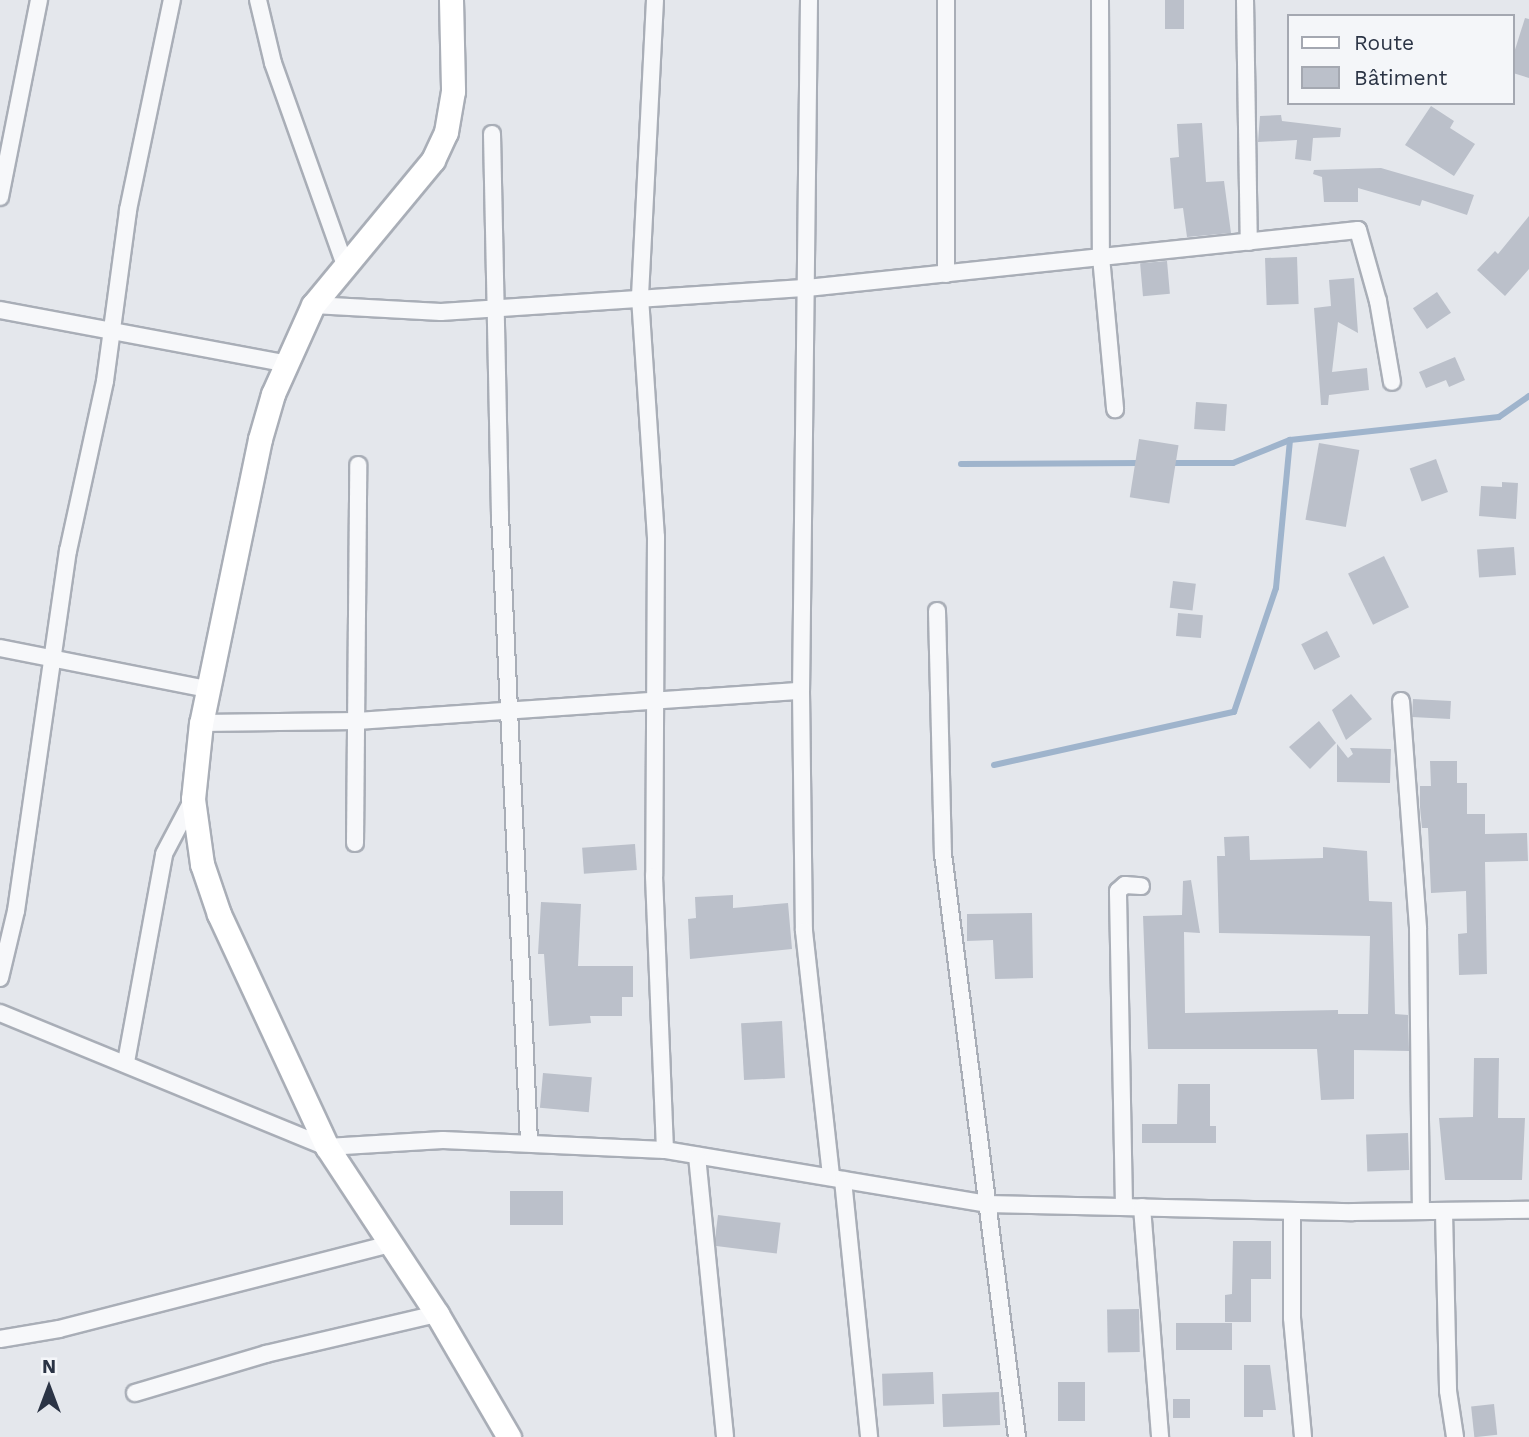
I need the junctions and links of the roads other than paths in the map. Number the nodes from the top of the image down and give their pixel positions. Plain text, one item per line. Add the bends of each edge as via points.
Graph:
1 (39, 0) edge
2 (172, 0) edge
3 (258, 0) edge
4 (451, 0) edge
5 (655, 0) edge
6 (809, 0) edge
7 (946, 0) edge
8 (1101, 0) edge
9 (1245, 0) edge
10 (492, 134) dead end
11 (0, 197) edge
12 (1250, 242) junction
13 (1101, 257) junction
14 (345, 265) junction
15 (946, 274) junction
16 (807, 288) junction
17 (640, 297) junction
18 (313, 305) junction
19 (0, 310) edge
20 (498, 310) junction
21 (111, 330) junction
22 (284, 363) junction
23 (1392, 382) dead end
24 (1115, 410) dead end
25 (358, 465) dead end
26 (937, 611) dead end
27 (0, 648) edge
28 (52, 661) junction
29 (208, 689) junction
30 (801, 691) junction
31 (658, 699) junction
32 (1401, 701) dead end
33 (507, 711) junction
34 (357, 721) junction
35 (201, 723) junction
36 (193, 799) junction
37 (355, 843) dead end
38 (1141, 886) dead end
39 (0, 978) edge
40 (0, 1013) edge
41 (126, 1062) junction
42 (529, 1140) junction
43 (327, 1147) junction
44 (665, 1150) junction
45 (697, 1156) junction
46 (837, 1178) junction
47 (987, 1204) junction
48 (1124, 1206) junction
49 (1142, 1207) junction
50 (1529, 1210) edge
51 (1292, 1211) junction
52 (1421, 1211) junction
53 (1444, 1212) junction
54 (391, 1244) junction
55 (437, 1314) junction
56 (0, 1339) edge
57 (135, 1393) dead end
58 (509, 1437) edge
59 (725, 1437) edge
60 (869, 1437) edge
61 (1017, 1437) edge
62 (1160, 1437) edge
63 (1303, 1437) edge
64 (1455, 1437) edge

1 - 11 street
2 - 21 street via 128,210
3 - 14 street via 273,63
4 - 14 street via 453,91 446,132 433,160
5 - 17 street
6 - 16 street
7 - 15 street
8 - 13 street
9 - 12 street
10 - 20 street
12 - 13 street
12 - 23 street via 1358,230 1378,301
13 - 15 street
13 - 24 street
14 - 18 street
15 - 16 street
16 - 17 street
16 - 30 street
17 - 20 street
17 - 31 street via 656,537
18 - 20 street via 441,312
18 - 22 street
19 - 21 street
20 - 33 street
21 - 22 street
21 - 28 street via 68,551
22 - 29 street via 260,439
25 - 34 street
26 - 47 street via 943,854
27 - 28 street
28 - 29 street
28 - 39 street via 16,911
29 - 35 street
30 - 31 street
30 - 46 street via 804,931
31 - 33 street
31 - 44 street via 654,876
32 - 52 street via 1418,929
33 - 34 street
33 - 42 street
34 - 35 street
34 - 37 street
35 - 36 street
36 - 41 street via 164,854
36 - 43 street via 202,864 228,937
38 - 48 street via 1125,885 1118,891
40 - 41 street
41 - 43 street
42 - 43 street via 443,1139
42 - 44 street
43 - 54 street
44 - 45 street
45 - 46 street
45 - 59 street
46 - 47 street via 929,1198
46 - 60 street
47 - 48 street
47 - 61 street
48 - 49 street
49 - 51 street
49 - 62 street
50 - 53 street
51 - 52 street
51 - 63 street via 1293,1318
52 - 53 street
53 - 64 street via 1448,1391
54 - 55 street
54 - 56 street via 60,1329
55 - 57 street via 267,1354
55 - 58 street

